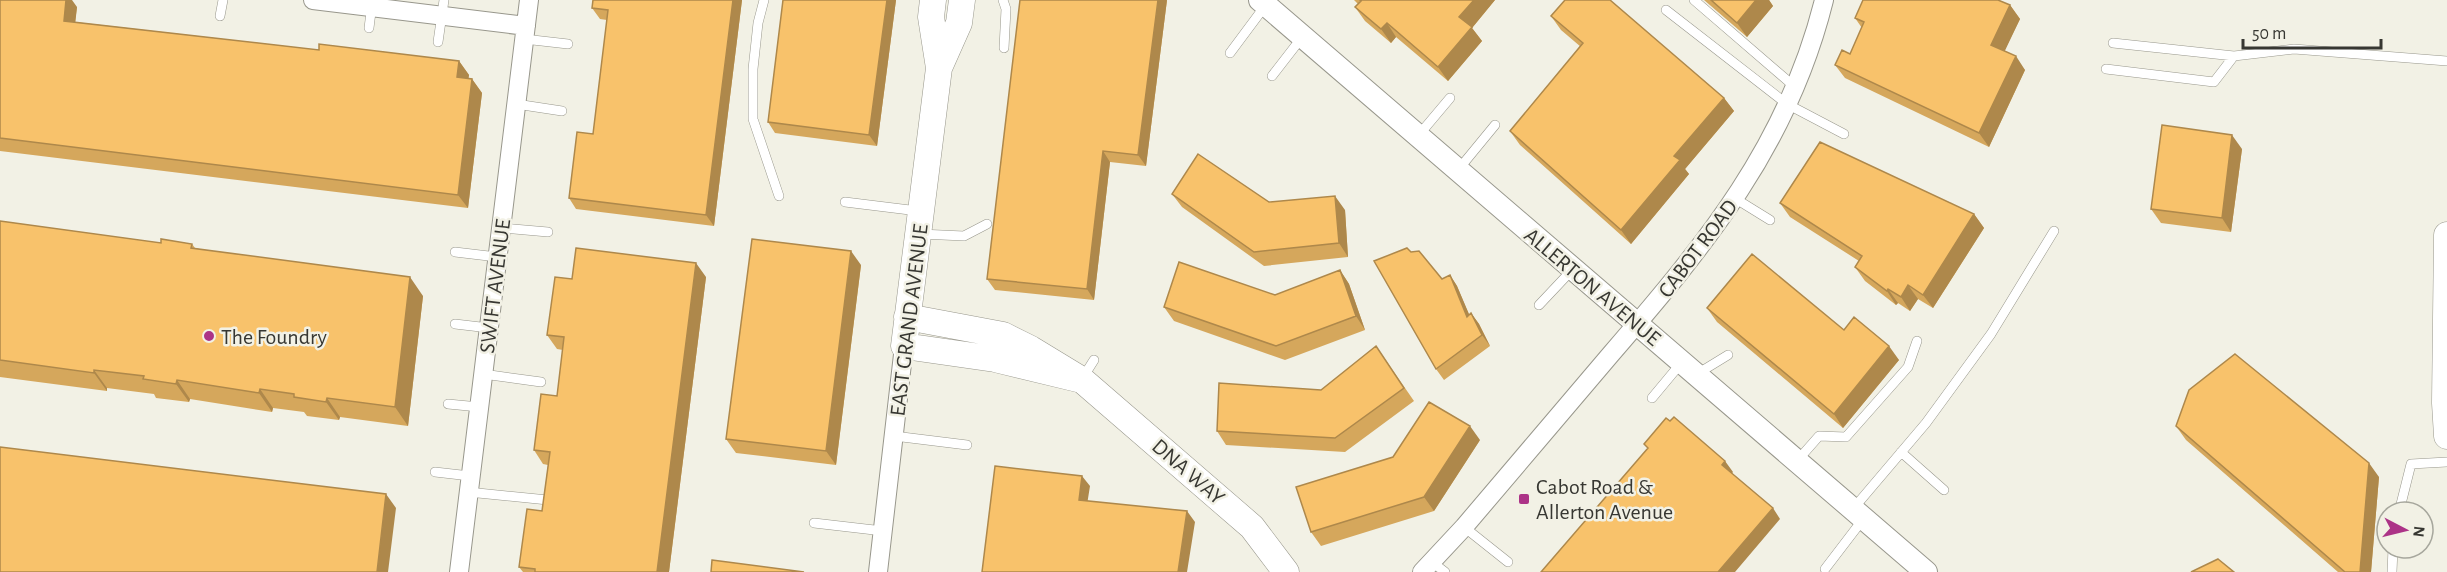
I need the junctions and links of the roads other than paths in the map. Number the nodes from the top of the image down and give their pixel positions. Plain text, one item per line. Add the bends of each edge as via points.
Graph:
1 (223, 0) edge
2 (313, 0) edge
3 (529, 0) edge
4 (764, 0) edge
5 (933, 0) edge
6 (962, 0) edge
7 (1003, 0) edge
8 (1694, 0) edge
9 (1824, 0) edge
10 (1266, 2) edge
11 (372, 4) edge
12 (443, 8) edge
13 (1666, 10) dead end
14 (220, 16) dead end
15 (369, 28) dead end
16 (525, 32) junction
17 (1303, 36) junction
18 (438, 42) dead end
19 (2113, 43) dead end
20 (568, 44) dead end
21 (1005, 48) dead end
22 (1230, 53) dead end
23 (2234, 56) junction
24 (2447, 61) edge
25 (939, 68) junction
26 (2106, 69) dead end
27 (1272, 76) dead end
28 (1795, 87) junction
29 (1450, 98) dead end
30 (516, 104) junction
31 (1787, 104) junction
32 (562, 111) dead end
33 (1495, 124) dead end
34 (1844, 134) dead end
35 (1419, 136) junction
36 (1458, 170) junction
37 (779, 196) dead end
38 (1736, 199) junction
39 (845, 202) dead end
40 (1770, 220) dead end
41 (919, 223) junction
42 (987, 224) dead end
43 (501, 228) junction
44 (2055, 231) dead end
45 (548, 232) dead end
46 (2447, 235) edge
47 (455, 252) dead end
48 (497, 257) junction
49 (1573, 270) junction
50 (1539, 305) dead end
51 (907, 317) junction
52 (2446, 318) edge
53 (456, 324) dead end
54 (1637, 324) junction
55 (489, 328) junction
56 (1917, 341) dead end
57 (904, 346) junction
58 (1728, 355) dead end
59 (1689, 368) junction
60 (1088, 370) junction
61 (483, 374) junction
62 (541, 382) dead end
63 (1652, 398) dead end
64 (448, 404) dead end
65 (479, 406) junction
66 (2447, 424) edge
67 (894, 436) junction
68 (2447, 436) edge
69 (967, 446) dead end
70 (1901, 452) junction
71 (1797, 461) junction
72 (2447, 462) edge
73 (435, 472) dead end
74 (469, 484) junction
75 (1944, 490) dead end
76 (548, 500) edge
77 (2402, 500) edge
78 (1858, 514) junction
79 (814, 523) dead end
80 (1464, 527) junction
81 (883, 531) junction
82 (1508, 562) dead end
83 (1433, 569) edge
84 (1825, 569) dead end
85 (459, 572) edge
86 (878, 572) edge
87 (1286, 572) edge
88 (1926, 572) edge

1 - 14 lane
2 - 11 street
3 - 16 street, SWIFT AVENUE
4 - 37 lane via 753,69 753,119
5 - 25 main road, EAST GRAND AVENUE via 931,17
6 - 25 main road, EAST GRAND AVENUE via 959,23
7 - 21 lane
8 - 28 lane
9 - 28 street, CABOT ROAD
10 - 17 street, ALLERTON AVENUE
10 - 22 lane
11 - 12 street
11 - 15 lane
12 - 16 street
12 - 18 lane
13 - 31 lane
16 - 20 lane
16 - 30 street, SWIFT AVENUE
17 - 27 lane
17 - 35 street, ALLERTON AVENUE
19 - 23 lane
23 - 24 lane via 2295,49
23 - 26 lane via 2214,82
25 - 41 main road, EAST GRAND AVENUE
28 - 31 street, CABOT ROAD
29 - 35 lane
30 - 32 lane
30 - 43 street, SWIFT AVENUE
31 - 34 lane
31 - 38 street, CABOT ROAD
33 - 36 lane
35 - 36 street, ALLERTON AVENUE
36 - 49 street, ALLERTON AVENUE
38 - 40 lane
38 - 54 street, CABOT ROAD
39 - 41 lane
41 - 42 lane via 964,236
41 - 51 main road, EAST GRAND AVENUE
43 - 45 lane
43 - 48 street, SWIFT AVENUE
44 - 70 lane via 1991,334
46 - 52 main road
47 - 48 lane
48 - 55 street, SWIFT AVENUE
49 - 50 lane
49 - 54 street, ALLERTON AVENUE
51 - 57 main road, EAST GRAND AVENUE
51 - 60 main road, DNA WAY via 1003,335
52 - 66 main road
53 - 55 lane
54 - 59 street, ALLERTON AVENUE
54 - 80 street, CABOT ROAD
55 - 61 street, SWIFT AVENUE
56 - 71 lane via 1908,367 1846,437 1819,436
57 - 60 main road, DNA WAY
57 - 67 street, EAST GRAND AVENUE
58 - 59 lane
59 - 63 lane
59 - 71 street, ALLERTON AVENUE
60 - 87 main road, DNA WAY via 1244,520
61 - 62 lane
61 - 65 street, SWIFT AVENUE
64 - 65 lane
65 - 74 street, SWIFT AVENUE
66 - 68 main road
67 - 69 lane
67 - 81 street, EAST GRAND AVENUE
70 - 75 lane
70 - 78 lane
71 - 78 street, ALLERTON AVENUE
72 - 77 lane via 2411,464
73 - 74 lane
74 - 76 lane
74 - 85 street, SWIFT AVENUE
78 - 84 lane
78 - 88 street, ALLERTON AVENUE
79 - 81 lane
80 - 82 lane
80 - 83 street, CABOT ROAD
81 - 86 street, EAST GRAND AVENUE

